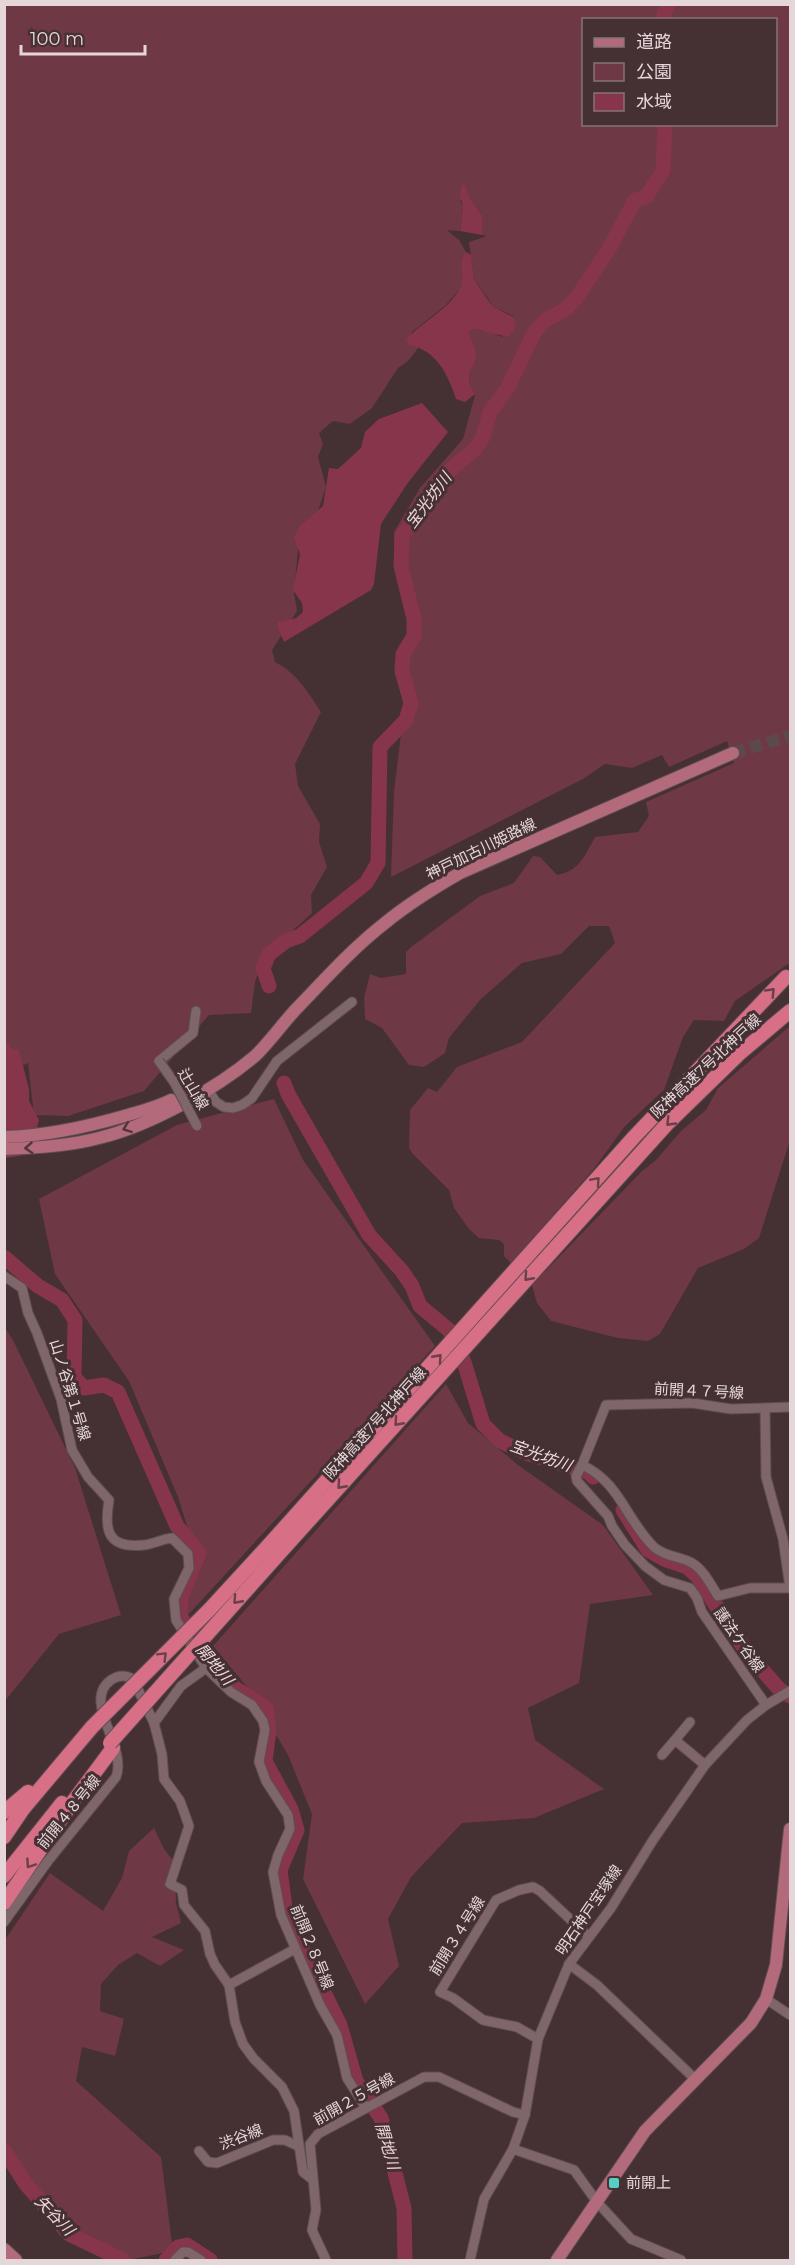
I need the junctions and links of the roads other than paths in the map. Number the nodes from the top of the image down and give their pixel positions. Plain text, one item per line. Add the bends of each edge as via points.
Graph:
1 (733, 753) tunnel mouth
2 (786, 977) dead end
3 (352, 1002) dead end
4 (196, 1011) dead end
5 (790, 1011) edge
6 (279, 1027) junction
7 (208, 1090) junction
8 (197, 1126) dead end
9 (4, 1137) edge
10 (53, 1139) junction
11 (4, 1149) edge
12 (562, 1229) junction
13 (4, 1276) edge
14 (790, 1407) edge
15 (765, 1409) junction
16 (582, 1465) dead end
17 (118, 1543) joint
18 (272, 1552) junction
19 (790, 1588) edge
20 (206, 1668) junction
21 (787, 1694) edge
22 (766, 1706) junction
23 (690, 1722) dead end
24 (154, 1723) junction
25 (675, 1740) junction
26 (111, 1746) junction
27 (662, 1755) dead end
28 (705, 1765) junction
29 (56, 1769) junction
30 (4, 1812) edge
31 (790, 1829) edge
32 (4, 1837) edge
33 (4, 1876) edge
34 (4, 1903) edge
35 (4, 1922) edge
36 (588, 1936) junction
37 (295, 1949) junction
38 (569, 1964) junction
39 (229, 1985) junction
40 (766, 1999) junction
41 (790, 2015) edge
42 (538, 2039) junction
43 (696, 2080) junction
44 (366, 2108) junction
45 (525, 2115) junction
46 (298, 2146) junction
47 (513, 2149) junction
48 (199, 2151) dead end
49 (313, 2180) junction
50 (597, 2202) junction
51 (4, 2249) edge
52 (16, 2260) edge
53 (175, 2260) edge
54 (201, 2260) edge
55 (326, 2260) edge
56 (470, 2260) edge
57 (557, 2260) edge
58 (681, 2260) edge

1 - 6 main road, 神戸加古川姫路線 via 460,873 425,893 383,924
12 -> 2 highway, 阪神高速7号北神戸線 via 634,1137
3 - 7 street via 277,1061 252,1098 242,1105 224,1107
4 - 8 street, 辻山線, bridge via 193,1033 159,1061
5 -> 12 highway, 阪神高速7号北神戸線 via 739,1054
6 - 7 main road, 神戸加古川姫路線 via 255,1055
6 - 10 main road, 神戸加古川姫路線 via 206,1082 161,1105
7 -> 10 main road, 神戸加古川姫路線 via 150,1120 99,1138
9 - 10 main road, 神戸加古川姫路線
10 -> 11 main road, 神戸加古川姫路線 via 33,1148
12 - 18 highway, 阪神高速7号北神戸線
13 - 17 street, 山ノ谷第１号線 via 22,1288 61,1400 72,1449 88,1477 109,1500 105,1521
14 - 15 street, 前開４７号線
15 - 19 street via 766,1477 783,1539
15 - 19 street, 前開４７号線 via 692,1403 606,1405 582,1465 616,1490 644,1536 657,1549 694,1564 718,1596 750,1588
16 - 22 street, 護法ケ谷線 via 576,1476 581,1486 608,1516 625,1545 664,1580 690,1588
17 - 20 street, 前開２８号線 via 146,1545 172,1538 188,1554 189,1568 174,1599 176,1620
18 -> 26 highway, 阪神高速7号北神戸線, bridge
29 -> 18 highway, 阪神高速7号北神戸線, bridge via 92,1727
20 - 24 street via 181,1686
20 - 37 street, 前開２８号線 via 231,1692 252,1705 263,1721 259,1762 288,1815 290,1829 273,1872 281,1915
21 - 22 street, 明石神戸宝塚線
22 - 28 street, 明石神戸宝塚線 via 747,1720
23 - 25 street
24 - 35 street, 前開４８号線 via 133,1679 126,1676 109,1681 100,1696 118,1758 116,1777
24 - 39 street via 164,1779 180,1801 189,1826 170,1884 182,1890 184,1905 205,1931 210,1954
25 - 27 street
25 - 28 street
26 - 33 highway
26 -> 34 highway
28 - 36 street, 明石神戸宝塚線 via 611,1908
29 - 30 highway
29 - 32 highway, 阪神高速7号北神戸線
31 - 40 main road via 776,1965
36 - 38 street, 明石神戸宝塚線
36 - 42 street, 前開３４号線 via 540,1891 533,1887 519,1890 496,1900 440,1992 483,2020 517,2027
37 - 39 street
37 - 44 street, 前開２８号線 via 337,2035 347,2078
38 - 42 street, 明石神戸宝塚線
38 - 43 street via 597,1985
39 - 46 street via 243,2044 282,2087 294,2111
40 - 41 street
40 - 43 main road via 751,2023
42 - 45 street, 明石神戸宝塚線
43 - 50 main road via 645,2131
44 - 45 street, 前開２５号線 via 424,2077 439,2077
44 - 49 street, 前開２５号線 via 318,2134 310,2144
45 - 47 street, 明石神戸宝塚線
46 - 48 street, 渋谷線 via 273,2140 217,2163 208,2162
46 - 49 street via 303,2172
47 - 50 street via 574,2169
47 - 56 street, 明石神戸宝塚線 via 484,2199
49 - 55 street, 前開２５号線 via 316,2210 312,2230
50 - 57 main road
50 - 58 street via 631,2240
51 - 52 main road
53 - 54 street via 188,2252

